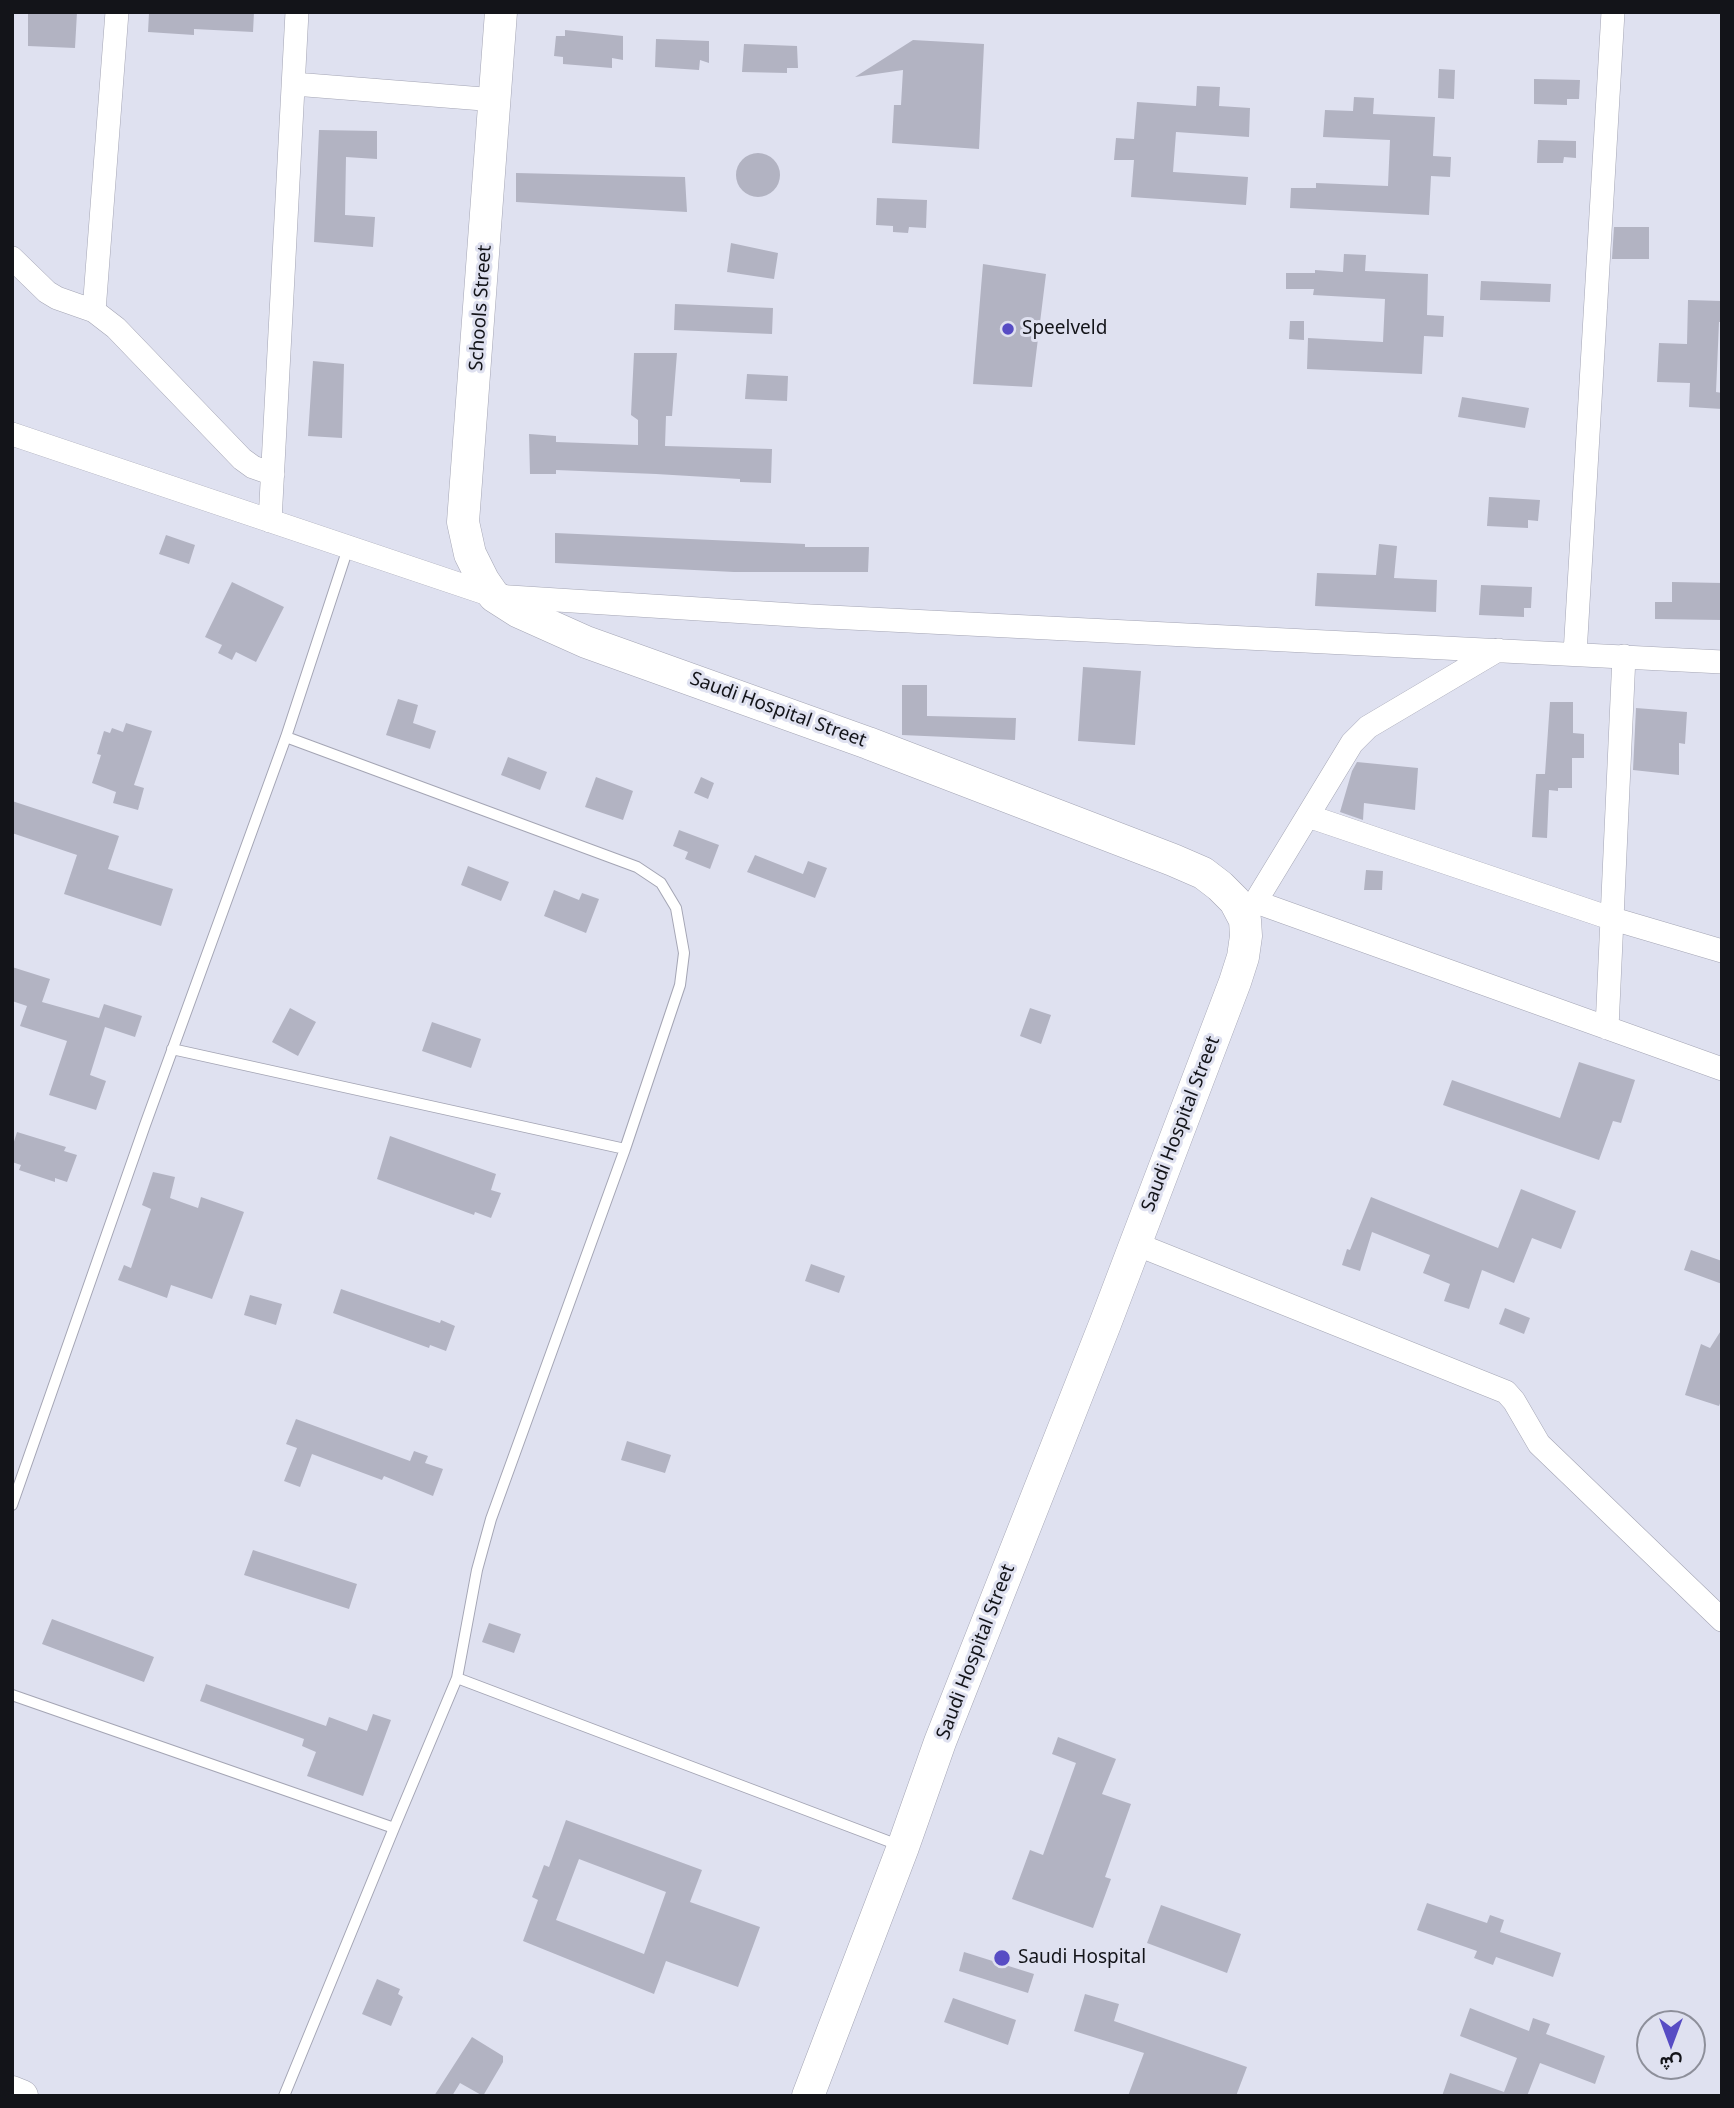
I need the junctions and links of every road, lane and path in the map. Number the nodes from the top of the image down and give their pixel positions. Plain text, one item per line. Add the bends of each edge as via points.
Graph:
1 (117, 12) edge
2 (297, 12) edge
3 (501, 12) edge
4 (1613, 12) edge
5 (294, 84) junction
6 (496, 100) junction
7 (12, 258) edge
8 (94, 311) junction
9 (12, 433) edge
10 (274, 474) junction
11 (270, 521) junction
12 (348, 548) junction
13 (494, 596) junction
14 (1498, 650) junction
15 (1575, 654) junction
16 (1624, 656) junction
17 (1722, 662) edge
18 (286, 737) junction
19 (1308, 816) junction
20 (1250, 911) junction
21 (1611, 918) junction
22 (1722, 951) edge
23 (1607, 1028) junction
24 (172, 1049) junction
25 (1722, 1069) edge
26 (625, 1149) junction
27 (1136, 1244) junction
28 (12, 1506) edge
29 (1722, 1620) edge
30 (457, 1678) junction
31 (12, 1695) edge
32 (394, 1828) junction
33 (903, 1847) junction
34 (12, 2092) edge
35 (22, 2096) edge
36 (284, 2096) edge
37 (808, 2096) edge

1 - 8 street
2 - 5 street
3 - 6 street, Schools Street
4 - 15 street
5 - 6 street
5 - 10 street
6 - 13 street, Schools Street via 463,522 470,554
7 - 8 street via 47,292
8 - 10 street via 134,346 242,459
9 - 11 street
10 - 11 street
11 - 12 street
12 - 13 street
12 - 18 lane
13 - 14 street
13 - 20 street, Saudi Hospital Street via 586,642 1173,860 1203,873
14 - 15 street
14 - 19 street via 1368,727 1352,743
15 - 16 street
16 - 17 street
16 - 21 street
18 - 24 lane
18 - 26 lane via 637,867 661,883 676,908 684,953 680,985
19 - 20 street
19 - 21 street
20 - 23 street
20 - 27 street, Saudi Hospital Street via 1235,982
21 - 22 street
21 - 23 street
23 - 25 street
24 - 26 lane
24 - 28 lane
26 - 30 lane via 491,1519
27 - 29 street via 1506,1392 1539,1444
27 - 33 street, Saudi Hospital Street
30 - 32 lane
30 - 33 lane
31 - 32 lane
32 - 36 lane
33 - 37 street, Saudi Hospital Street
34 - 35 street

